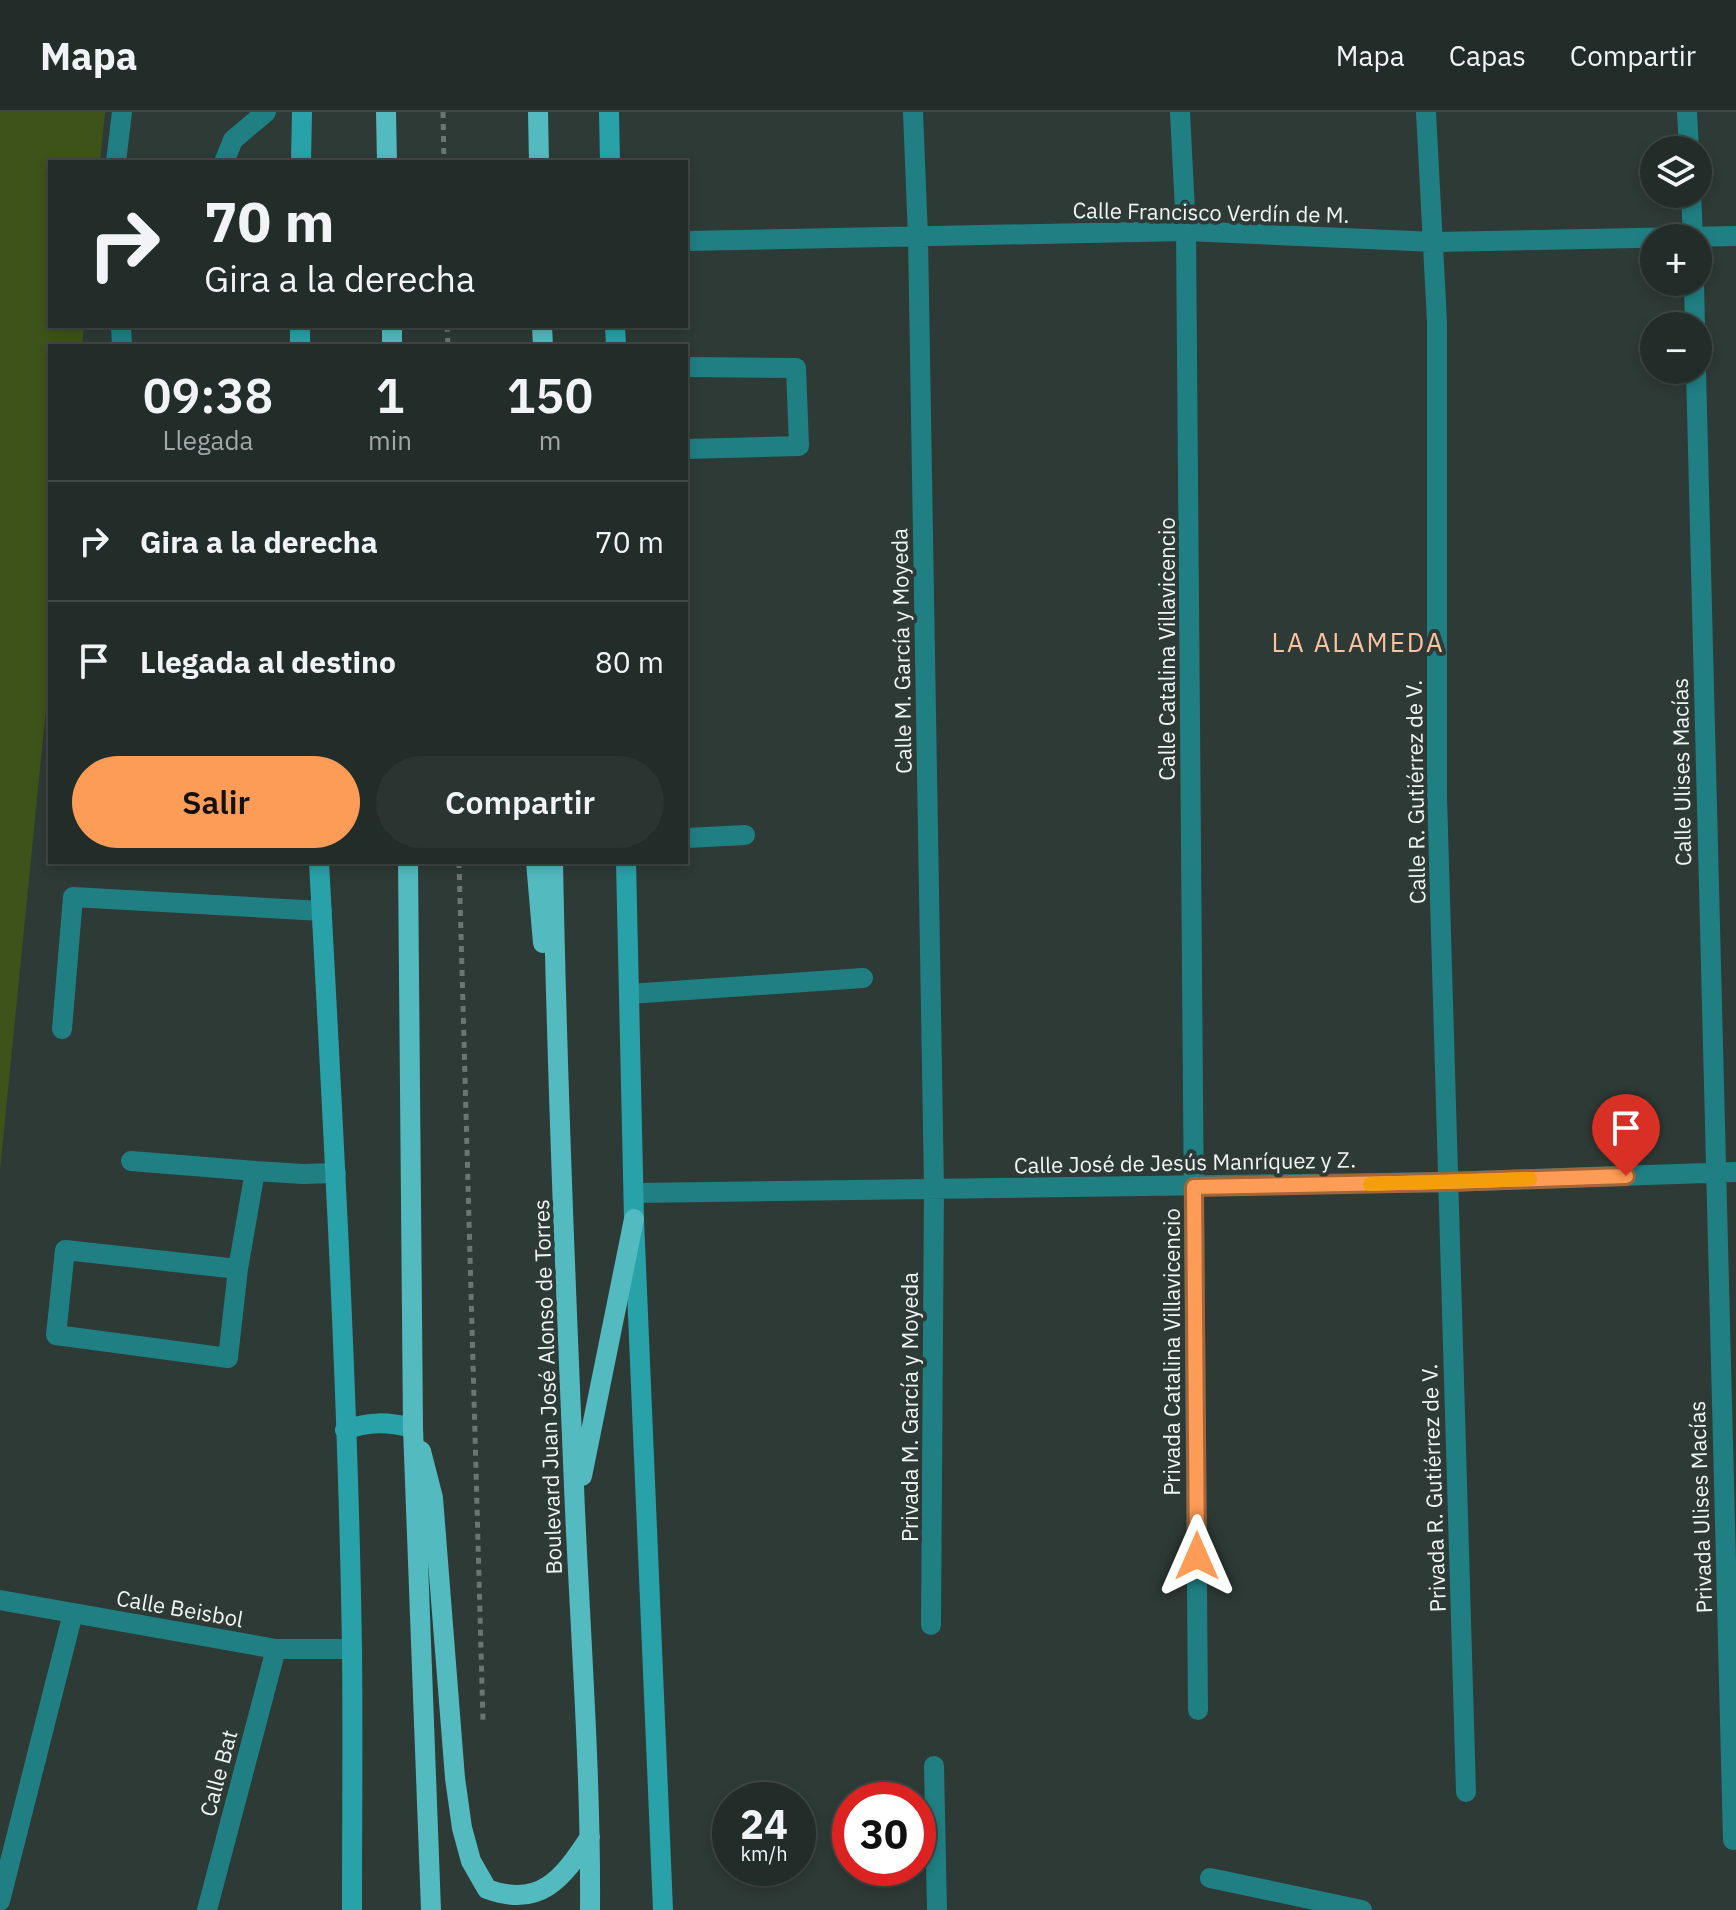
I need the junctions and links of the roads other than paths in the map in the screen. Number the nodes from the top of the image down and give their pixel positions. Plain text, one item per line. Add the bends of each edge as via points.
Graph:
1 (122, 112) edge
2 (266, 112) edge
3 (302, 112) edge
4 (386, 112) edge
5 (538, 112) edge
6 (609, 112) edge
7 (913, 112) edge
8 (1180, 112) edge
9 (1426, 112) edge
10 (1687, 112) edge
11 (1688, 136) edge
12 (116, 160) edge
13 (225, 160) edge
14 (301, 160) edge
15 (387, 160) edge
16 (539, 160) edge
17 (610, 160) edge
18 (1186, 231) junction
19 (1736, 236) edge
20 (918, 237) junction
21 (1712, 237) edge
22 (1640, 238) edge
23 (688, 241) edge
24 (1435, 242) junction
25 (688, 367) edge
26 (1696, 384) edge
27 (688, 449) edge
28 (745, 835) dead end
29 (688, 838) edge
30 (319, 864) edge
31 (408, 864) edge
32 (536, 864) edge
33 (553, 864) edge
34 (626, 864) edge
35 (322, 911) junction
36 (863, 978) dead end
37 (629, 994) junction
38 (556, 1013) junction
39 (62, 1029) dead end
40 (131, 1161) dead end
41 (255, 1171) junction
42 (1736, 1172) edge
43 (336, 1173) junction
44 (1715, 1173) junction
45 (1447, 1182) junction
46 (1194, 1187) junction
47 (934, 1189) junction
48 (634, 1193) junction
49 (634, 1219) junction
50 (238, 1269) junction
51 (413, 1428) junction
52 (345, 1430) junction
53 (575, 1511) junction
54 (0, 1600) edge
55 (73, 1613) junction
56 (931, 1625) dead end
57 (276, 1649) junction
58 (352, 1649) junction
59 (1198, 1710) dead end
60 (934, 1766) dead end
61 (1466, 1792) dead end
62 (591, 1836) junction
63 (1733, 1840) dead end
64 (1210, 1878) dead end
65 (0, 1901) edge
66 (207, 1910) edge
67 (352, 1910) edge
68 (431, 1910) edge
69 (590, 1910) edge
70 (663, 1910) edge
71 (937, 1910) edge
72 (1362, 1910) edge

1 - 12 street
2 - 13 street via 233,140
3 - 14 street
4 - 15 main road
5 - 16 main road
6 - 17 street
7 - 20 street, Calle M. García y Moyeda
8 - 18 street, Calle Catalina Villavicencio
9 - 24 street, Calle R. Gutiérrez de V.
10 - 11 street
18 - 20 street, Calle Francisco Verdín de M.
18 - 24 street, Calle Francisco Verdín de M.
18 - 46 street, Calle Catalina Villavicencio
19 - 21 street, Calle Francisco Verdín de M.
20 - 23 street, Calle Francisco Verdín de M.
20 - 47 street, Calle M. García y Moyeda
22 - 24 street, Calle Francisco Verdín de M.
24 - 45 street, Calle R. Gutiérrez de V. via 1437,796
25 - 27 street via 796,368 799,446
26 - 44 street, Calle Ulises Macías
28 - 29 street
30 - 35 street
31 - 51 main road
32 - 38 main road
33 - 38 main road, Boulevard Juan José Alonso de Torres
34 - 37 street
35 - 39 street via 73,897
35 - 43 street
36 - 37 street
37 - 48 street
38 - 53 main road, Boulevard Juan José Alonso de Torres
40 - 41 street
41 - 43 street
41 - 50 street
42 - 44 street, Calle José de Jesús Manríquez y Z.
43 - 52 street
44 - 45 street, Calle José de Jesús Manríquez y Z.
44 - 63 street, Privada Ulises Macías
45 - 46 street, Calle José de Jesús Manríquez y Z.
45 - 61 street, Privada R. Gutiérrez de V.
46 - 47 street, Calle José de Jesús Manríquez y Z.
46 - 59 street, Privada Catalina Villavicencio
47 - 48 street, Calle José de Jesús Manríquez y Z.
47 - 56 street, Privada M. García y Moyeda
48 - 49 street
49 - 53 main road
49 - 70 street
50 - 50 street via 228,1358 56,1335 65,1250
51 - 52 street via 390,1422
51 - 62 main road via 433,1498 455,1778 471,1861 487,1889 525,1896 563,1876
51 - 68 main road
52 - 58 street
53 - 62 main road, Boulevard Juan José Alonso de Torres
54 - 55 street, Calle Beisbol
55 - 57 street, Calle Beisbol
55 - 65 street
57 - 58 street, Calle Beisbol
57 - 66 street, Calle Bat
58 - 67 street
60 - 71 street
62 - 69 main road, Boulevard Juan José Alonso de Torres
64 - 72 street

